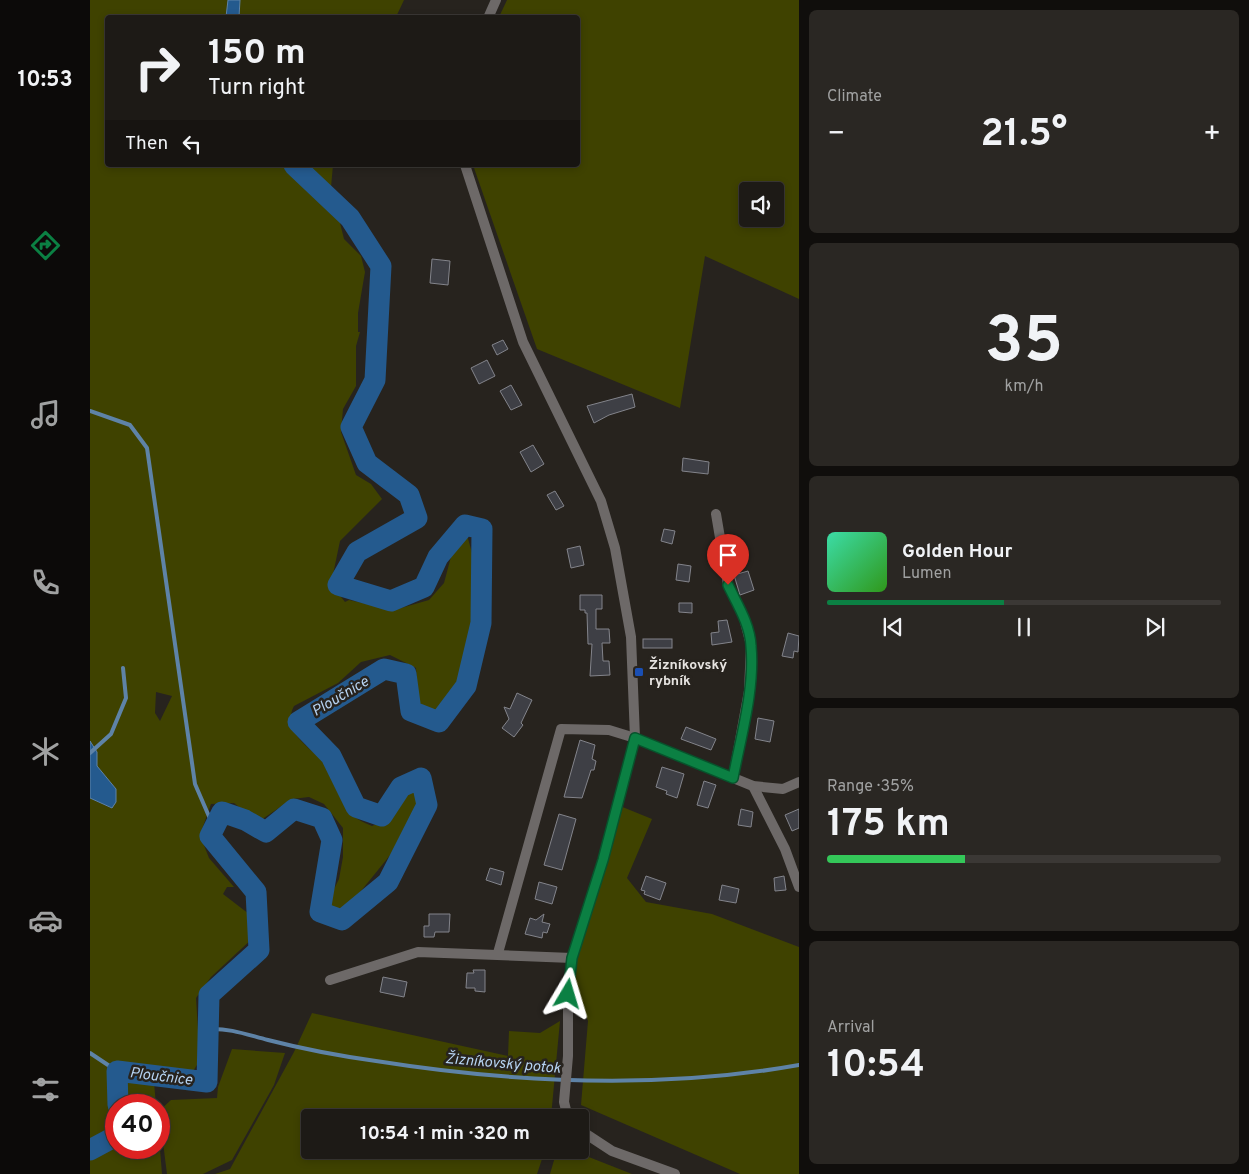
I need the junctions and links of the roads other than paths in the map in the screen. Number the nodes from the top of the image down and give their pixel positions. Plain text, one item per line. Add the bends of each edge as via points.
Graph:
1 (496, 0) edge
2 (489, 15) edge
3 (467, 167) edge
4 (716, 514) dead end
5 (635, 738) junction
6 (733, 778) junction
7 (799, 782) edge
8 (753, 786) junction
9 (799, 886) edge
10 (498, 953) junction
11 (572, 958) junction
12 (330, 980) dead end
13 (566, 1109) edge
14 (589, 1136) edge
15 (676, 1174) edge

1 - 2 street
3 - 5 street via 523,342 601,501 615,548 631,637
4 - 6 street via 728,585 744,618 751,645 749,691
5 - 6 street
5 - 10 street via 609,730 561,729
5 - 11 street via 603,860
6 - 8 street
7 - 8 street via 783,789
8 - 9 street via 785,849
10 - 11 street
10 - 12 street via 418,952
11 - 13 street via 568,994
14 - 15 street via 612,1151

